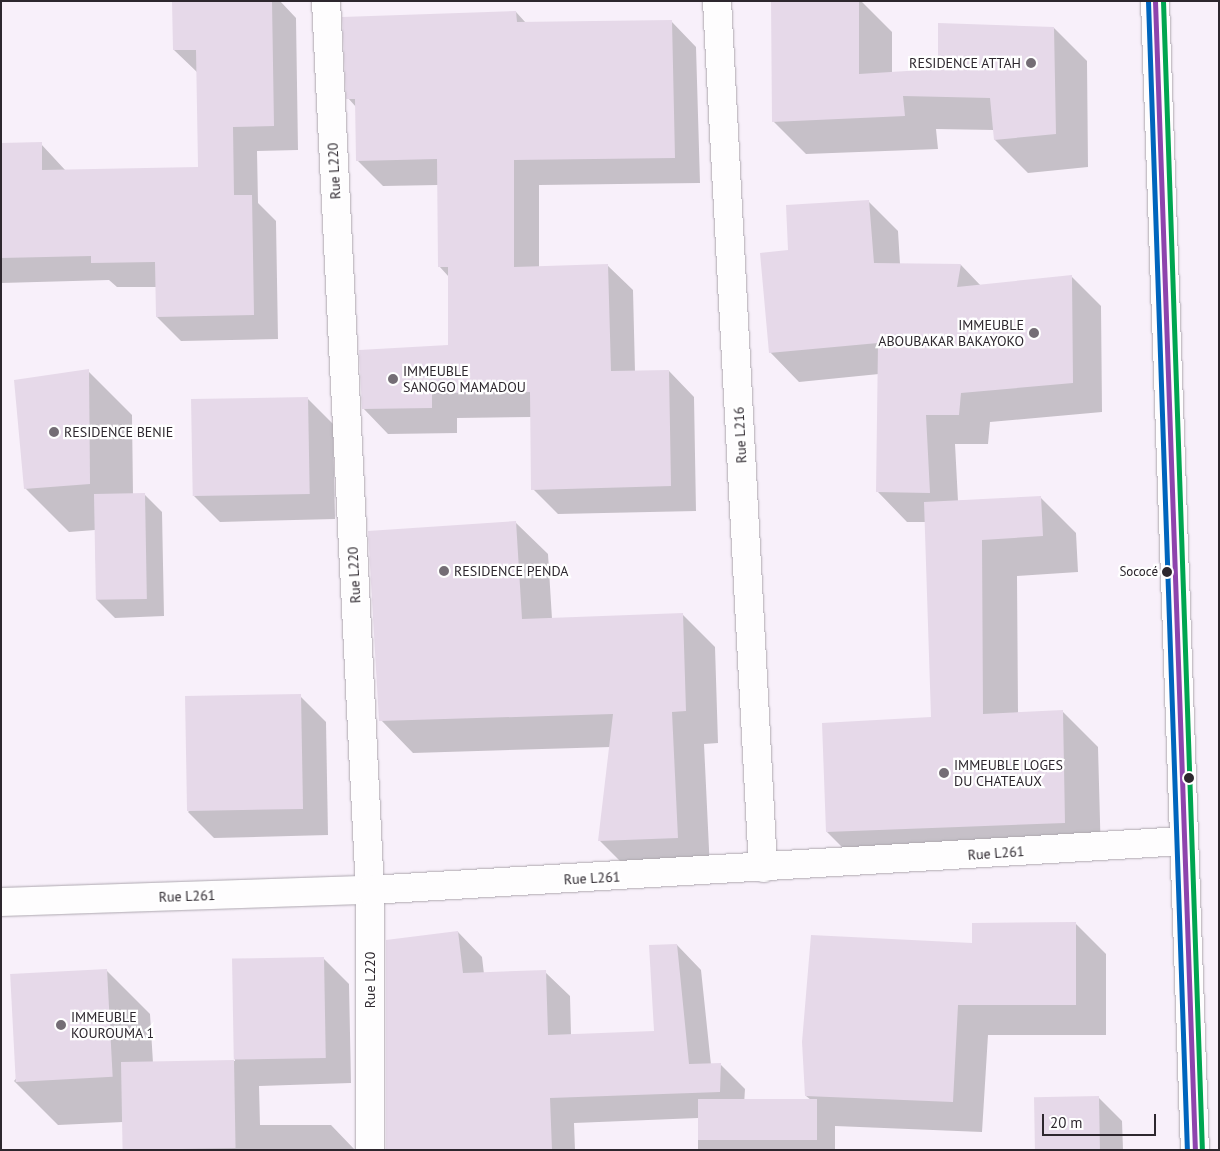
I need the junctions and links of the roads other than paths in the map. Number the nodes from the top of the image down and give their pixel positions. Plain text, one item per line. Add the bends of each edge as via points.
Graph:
1 (326, 1) edge
2 (717, 1) edge
3 (1155, 1) edge
4 (1182, 841) junction
5 (763, 868) junction
6 (370, 890) junction
7 (1, 902) edge
8 (370, 1150) edge
9 (1195, 1150) edge

1 - 6 street, Rue L220
2 - 5 street, Rue L216
3 - 4 street
4 - 5 street, Rue L261
4 - 9 street
5 - 6 street, Rue L261
6 - 7 street, Rue L261
6 - 8 street, Rue L220

